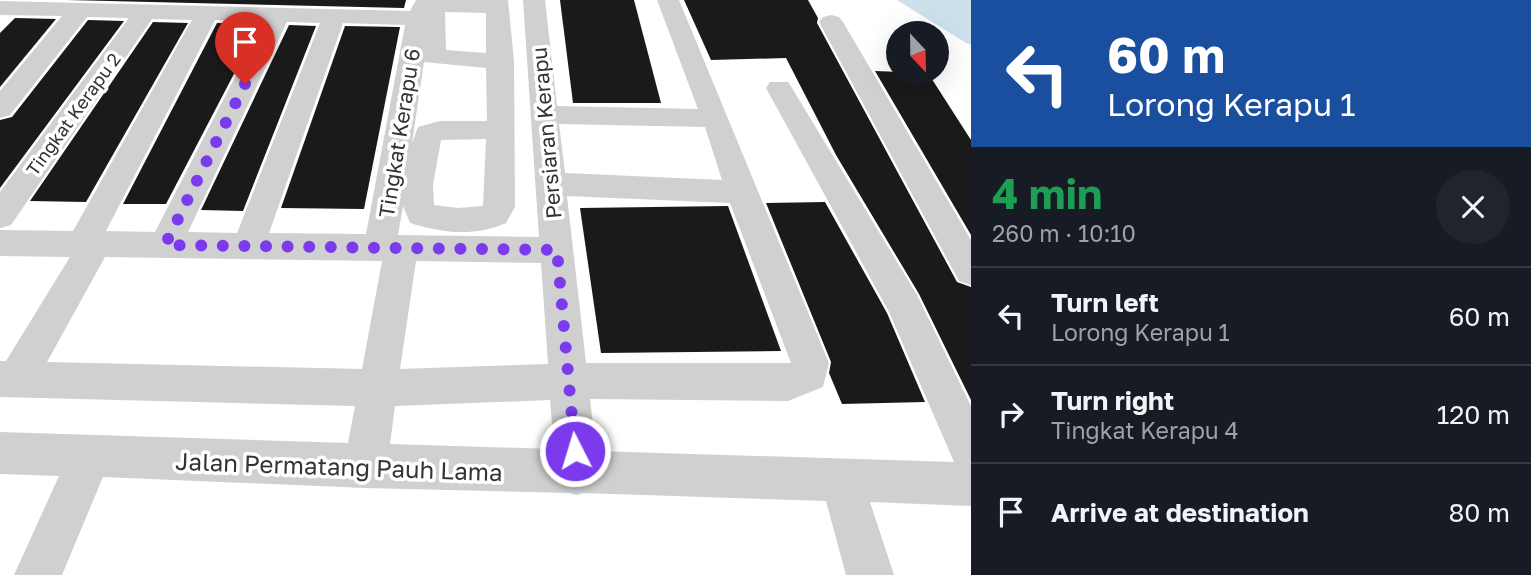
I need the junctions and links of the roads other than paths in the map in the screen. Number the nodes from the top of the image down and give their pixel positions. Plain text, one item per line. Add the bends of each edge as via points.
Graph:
1 (6, 0) edge
2 (534, 0) edge
3 (668, 0) edge
4 (497, 3) edge
5 (430, 6) edge
6 (0, 7) edge
7 (216, 9) edge
8 (80, 10) junction
9 (146, 12) junction
10 (279, 15) junction
11 (334, 16) junction
12 (831, 22) dead end
13 (501, 68) junction
14 (541, 76) junction
15 (779, 88) dead end
16 (0, 109) edge
17 (545, 115) junction
18 (716, 118) junction
19 (501, 130) dead end
20 (551, 184) junction
21 (741, 192) junction
22 (0, 216) edge
23 (0, 243) edge
24 (89, 244) junction
25 (165, 245) junction
26 (248, 246) junction
27 (391, 248) junction
28 (557, 250) junction
29 (971, 271) edge
30 (9, 379) edge
31 (569, 382) junction
32 (378, 388) junction
33 (971, 451) edge
34 (0, 453) edge
35 (90, 457) junction
36 (365, 467) junction
37 (577, 474) junction
38 (841, 479) junction
39 (971, 484) edge
40 (38, 575) edge
41 (870, 575) edge

1 - 6 street
2 - 14 street, Persiaran Kerapu
3 - 18 street
4 - 5 street
4 - 13 street
5 - 11 street
5 - 13 street via 433,57
5 - 27 street, Tingkat Kerapu 6
6 - 8 street
7 - 9 street
7 - 10 street
7 - 24 street
8 - 9 street
8 - 16 street
9 - 22 street, Tingkat Kerapu 2
10 - 11 street
10 - 25 street
11 - 26 street
12 - 29 street
13 - 14 street
13 - 19 street
14 - 17 street, Persiaran Kerapu
15 - 33 street via 904,306
17 - 18 street
17 - 20 street, Persiaran Kerapu
18 - 21 street
20 - 21 street
20 - 28 street, Persiaran Kerapu
21 - 31 street via 810,363 809,374 788,383
23 - 24 street
24 - 25 street
24 - 30 street
25 - 26 street
26 - 27 street
27 - 28 street
27 - 32 street, Tingkat Kerapu 6
28 - 31 street, Persiaran Kerapu
30 - 32 street
31 - 32 street
31 - 37 street, Persiaran Kerapu
32 - 36 street, Tingkat Kerapu 6
34 - 35 street, Jalan Permatang Pauh Lama
35 - 36 street, Jalan Permatang Pauh Lama
35 - 40 street
36 - 37 street, Jalan Permatang Pauh Lama
37 - 38 street, Jalan Permatang Pauh Lama
38 - 39 street, Jalan Permatang Pauh Lama
38 - 41 street

